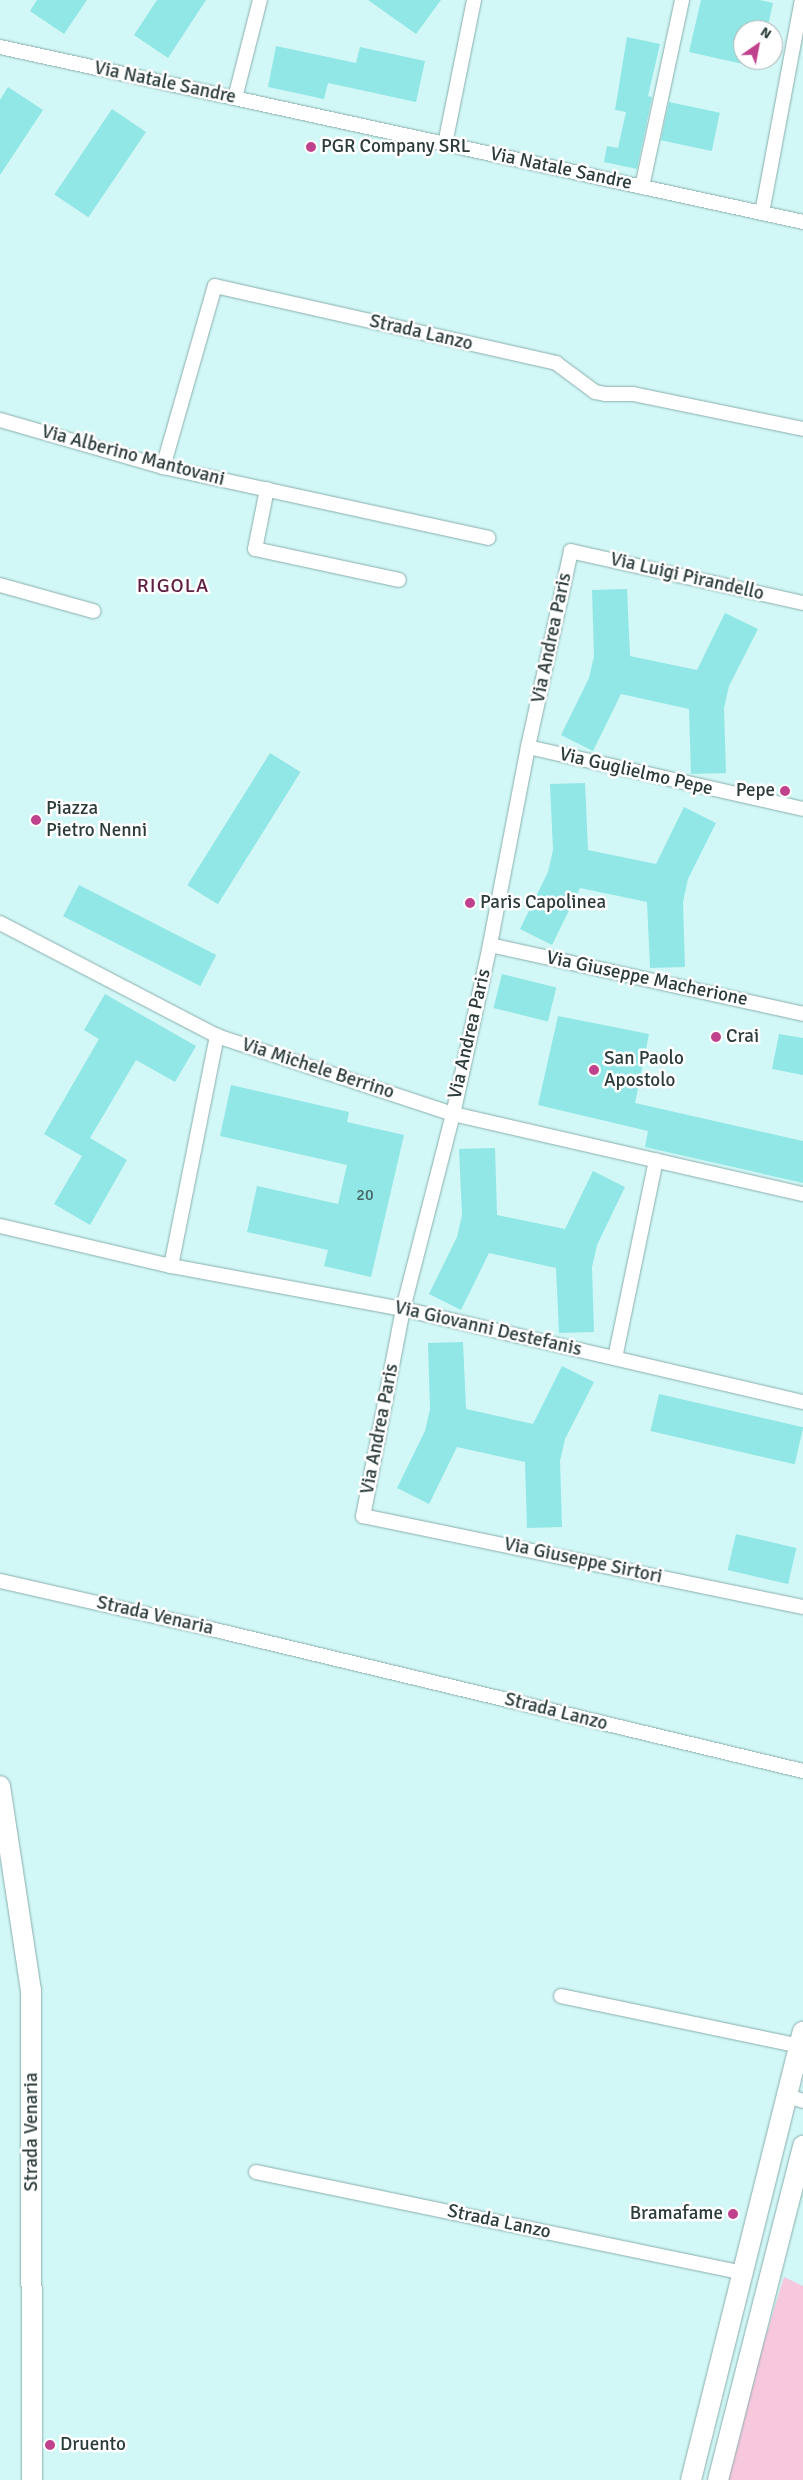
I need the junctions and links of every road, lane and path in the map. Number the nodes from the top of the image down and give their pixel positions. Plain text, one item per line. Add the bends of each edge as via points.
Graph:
1 (260, 0) edge
2 (474, 0) edge
3 (682, 0) edge
4 (802, 0) edge
5 (0, 47) edge
6 (235, 98) junction
7 (445, 144) junction
8 (642, 187) junction
9 (762, 213) junction
10 (803, 222) edge
11 (0, 420) edge
12 (803, 429) edge
13 (163, 467) junction
14 (267, 489) junction
15 (488, 538) dead end
16 (571, 551) joint
17 (399, 580) dead end
18 (0, 585) edge
19 (803, 603) edge
20 (93, 611) dead end
21 (528, 747) junction
22 (803, 809) edge
23 (0, 924) edge
24 (490, 945) junction
25 (803, 1014) edge
26 (217, 1036) junction
27 (453, 1114) junction
28 (656, 1160) junction
29 (803, 1194) edge
30 (0, 1226) edge
31 (171, 1266) junction
32 (403, 1310) junction
33 (616, 1358) junction
34 (803, 1402) edge
35 (363, 1516) joint
36 (0, 1580) edge
37 (803, 1607) edge
38 (309, 1652) joint
39 (803, 1771) edge
40 (0, 1786) edge
41 (561, 1996) dead end
42 (801, 2039) edge
43 (796, 2099) edge
44 (803, 2146) edge
45 (256, 2172) dead end
46 (742, 2273) junction
47 (32, 2480) edge
48 (691, 2480) edge
49 (718, 2480) edge

1 - 6 street
2 - 7 street
3 - 8 street, Via Natale Sandre
4 - 9 street
5 - 6 street, Via Natale Sandre
6 - 7 street, Via Natale Sandre
7 - 8 street, Via Natale Sandre
8 - 9 street
9 - 10 street
11 - 13 street, Via Alberino Mantovani
12 - 13 street, Strada Lanzo via 632,394 595,392 556,363 215,286
13 - 14 street, Via Alberino Mantovani
14 - 15 street, Via Alberino Mantovani
14 - 17 street via 255,549
16 - 19 street, Via Luigi Pirandello
16 - 21 street, Via Andrea Paris
18 - 20 street
21 - 22 street, Via Guglielmo Pepe
21 - 24 street, Via Andrea Paris
23 - 26 street, Via Michele Berrino
24 - 25 street, Via Giuseppe Macherione
24 - 27 street, Via Andrea Paris
26 - 27 street, Via Michele Berrino
26 - 31 street
27 - 28 street, Via Michele Berrino
27 - 32 street, Via Andrea Paris
28 - 29 street, Via Michele Berrino
28 - 33 street
30 - 31 street, Via Giovanni Destefanis
31 - 32 street, Via Giovanni Destefanis
32 - 33 street, Via Giovanni Destefanis
32 - 35 street, Via Andrea Paris
33 - 34 street, Via Giovanni Destefanis
35 - 37 street, Via Giuseppe Sirtori
36 - 38 street, Strada Venaria
38 - 39 street, Strada Lanzo
40 - 47 street, Strada Venaria via 31,1990
41 - 42 street
42 - 43 street
43 - 46 street
44 - 49 street
45 - 46 street, Strada Lanzo
46 - 48 street

